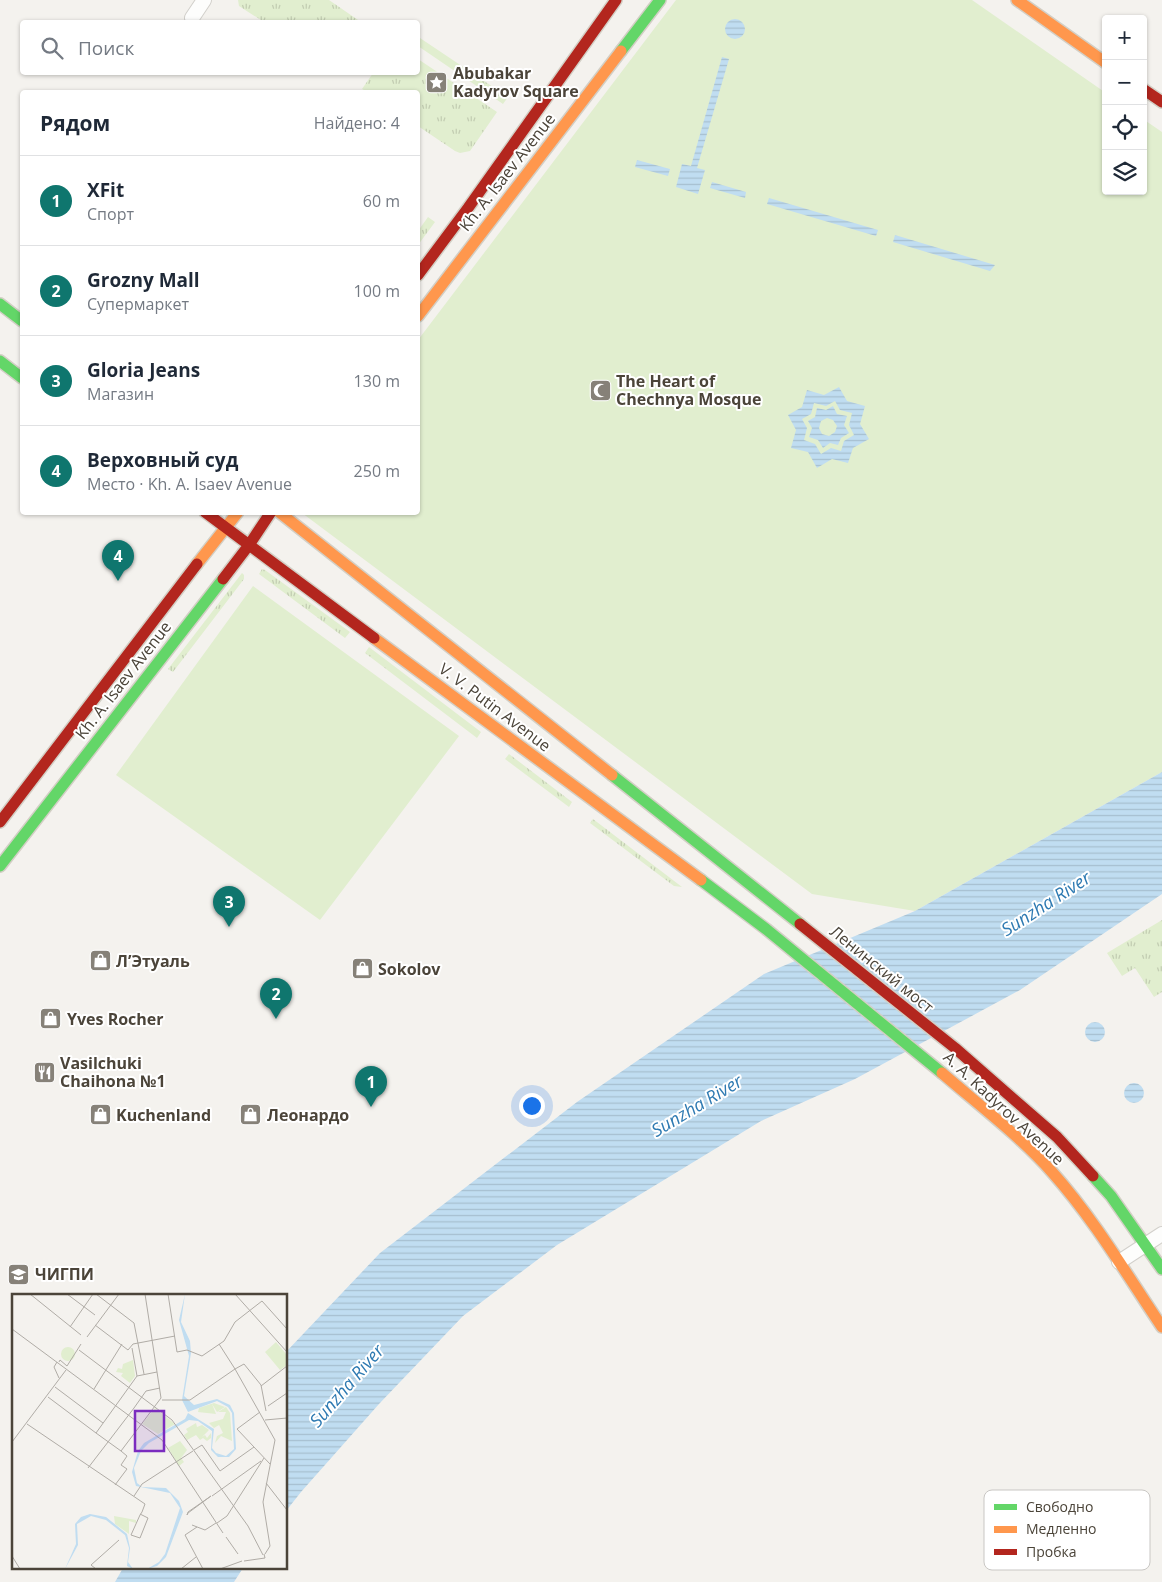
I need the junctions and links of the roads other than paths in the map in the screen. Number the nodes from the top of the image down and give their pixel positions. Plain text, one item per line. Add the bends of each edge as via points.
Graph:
1 (204, 0) edge
2 (616, 0) edge
3 (660, 0) edge
4 (1016, 0) edge
5 (192, 18) dead end
6 (1103, 60) edge
7 (1147, 92) edge
8 (1162, 102) edge
9 (420, 272) edge
10 (0, 304) edge
11 (420, 313) edge
12 (20, 319) edge
13 (0, 361) edge
14 (20, 376) edge
15 (209, 515) edge
16 (236, 515) edge
17 (270, 515) edge
18 (283, 515) edge
19 (226, 528) junction
20 (248, 545) junction
21 (0, 822) edge
22 (1, 863) edge
23 (789, 915) joint
24 (955, 1048) joint
25 (927, 1060) joint
26 (1162, 1234) edge
27 (1146, 1244) junction
28 (1119, 1262) junction
29 (1162, 1270) edge
30 (1162, 1327) edge

1 - 5 street
2 - 9 main road, Kh. A. Isaev Avenue
3 - 11 main road, Kh. A. Isaev Avenue
4 - 6 main road
7 - 8 main road
10 - 12 main road
13 - 14 main road
15 - 19 main road, V. V. Putin Avenue
16 - 19 main road, Kh. A. Isaev Avenue
17 - 20 main road, Kh. A. Isaev Avenue
18 - 23 main road, V. V. Putin Avenue
19 - 20 main road, V. V. Putin Avenue
19 - 21 main road, Kh. A. Isaev Avenue
20 - 22 main road, Kh. A. Isaev Avenue
20 - 25 main road, V. V. Putin Avenue via 766,929
23 - 24 main road, Ленинский мост
24 - 27 main road, A. A. Kadyrov Avenue via 1058,1137 1111,1196
25 - 28 main road, A. A. Kadyrov Avenue via 1052,1172
26 - 27 street
27 - 28 street
27 - 29 main road, A. A. Kadyrov Avenue
28 - 30 main road, A. A. Kadyrov Avenue

